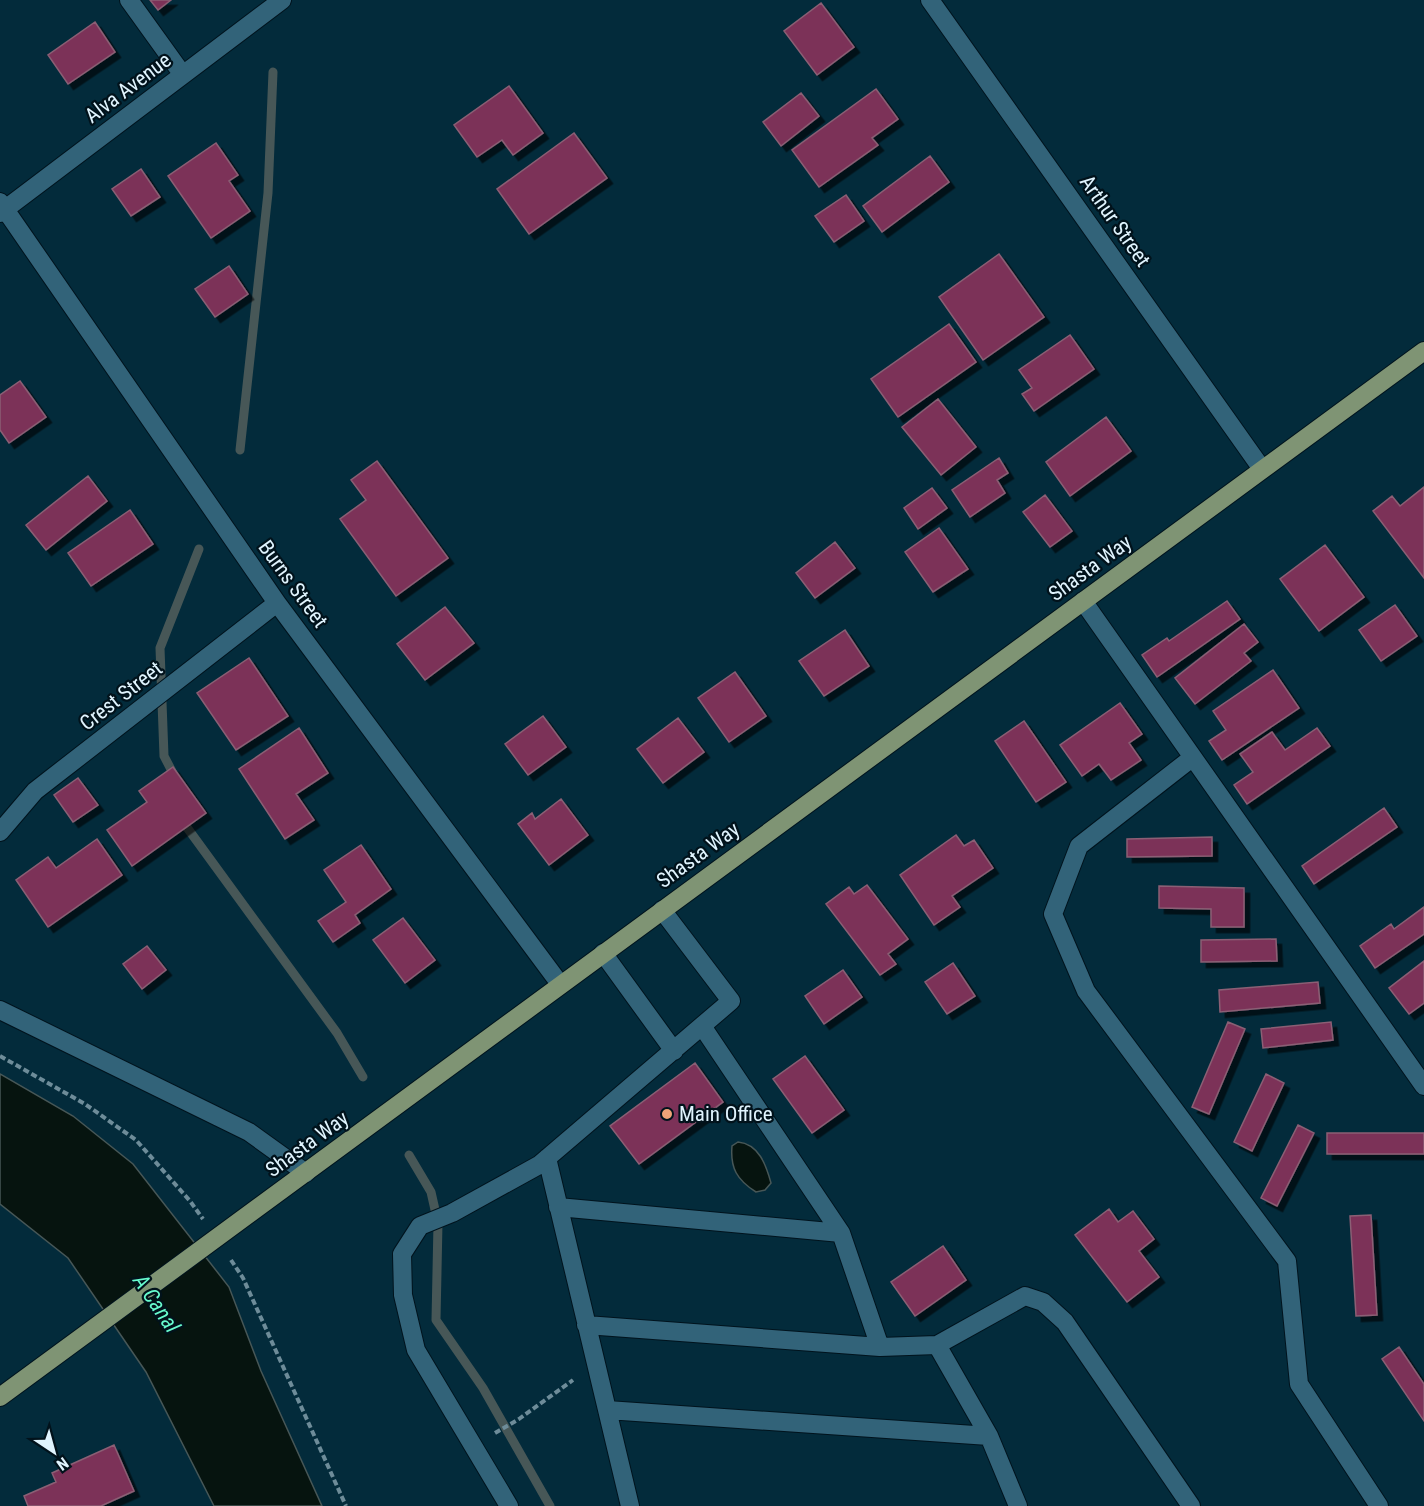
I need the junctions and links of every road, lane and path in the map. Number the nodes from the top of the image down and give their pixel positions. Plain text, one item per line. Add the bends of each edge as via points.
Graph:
1 (129, 0) edge
2 (282, 0) edge
3 (930, 0) edge
4 (183, 75) junction
5 (2, 208) edge
6 (1424, 352) edge
7 (1262, 469) junction
8 (1083, 601) junction
9 (278, 603) junction
10 (1192, 758) junction
11 (0, 832) edge
12 (662, 910) junction
13 (603, 953) junction
14 (560, 984) junction
15 (0, 1010) edge
16 (702, 1026) junction
17 (674, 1051) junction
18 (1424, 1086) edge
19 (547, 1158) junction
20 (306, 1173) junction
21 (558, 1207) junction
22 (842, 1233) junction
23 (586, 1325) junction
24 (937, 1345) junction
25 (880, 1347) junction
26 (596, 1364) junction
27 (0, 1397) edge
28 (607, 1410) junction
29 (493, 1435) dead end
30 (989, 1436) junction
31 (509, 1506) edge
32 (630, 1506) edge
33 (1018, 1506) edge
34 (1191, 1506) edge
35 (1379, 1506) edge

1 - 4 street
2 - 4 street, Alva Avenue
3 - 7 street, Arthur Street
4 - 5 street, Alva Avenue
5 - 9 street, Burns Street
6 - 7 main road, Shasta Way
7 - 8 main road, Shasta Way
8 - 10 street
8 - 12 main road, Shasta Way
9 - 11 street, Crest Street via 35,791
9 - 14 street, Burns Street
10 - 18 street
10 - 35 street via 1079,846 1053,914 1086,991 1287,1261 1299,1384
12 - 13 main road, Shasta Way
12 - 16 street via 731,1001
13 - 14 main road, Shasta Way
13 - 17 street
14 - 20 main road, Shasta Way
15 - 20 street via 249,1132
16 - 17 street
16 - 22 street
17 - 19 street
19 - 21 street
19 - 31 street via 452,1214 420,1226 402,1254 403,1295 416,1350
20 - 27 main road, Shasta Way
21 - 22 street
21 - 23 street
22 - 25 street
23 - 25 street
23 - 26 street
24 - 25 street
24 - 30 street
24 - 34 street via 1025,1296 1043,1302 1065,1322
26 - 28 street
26 - 29 path
28 - 30 street
28 - 32 street
30 - 33 street

